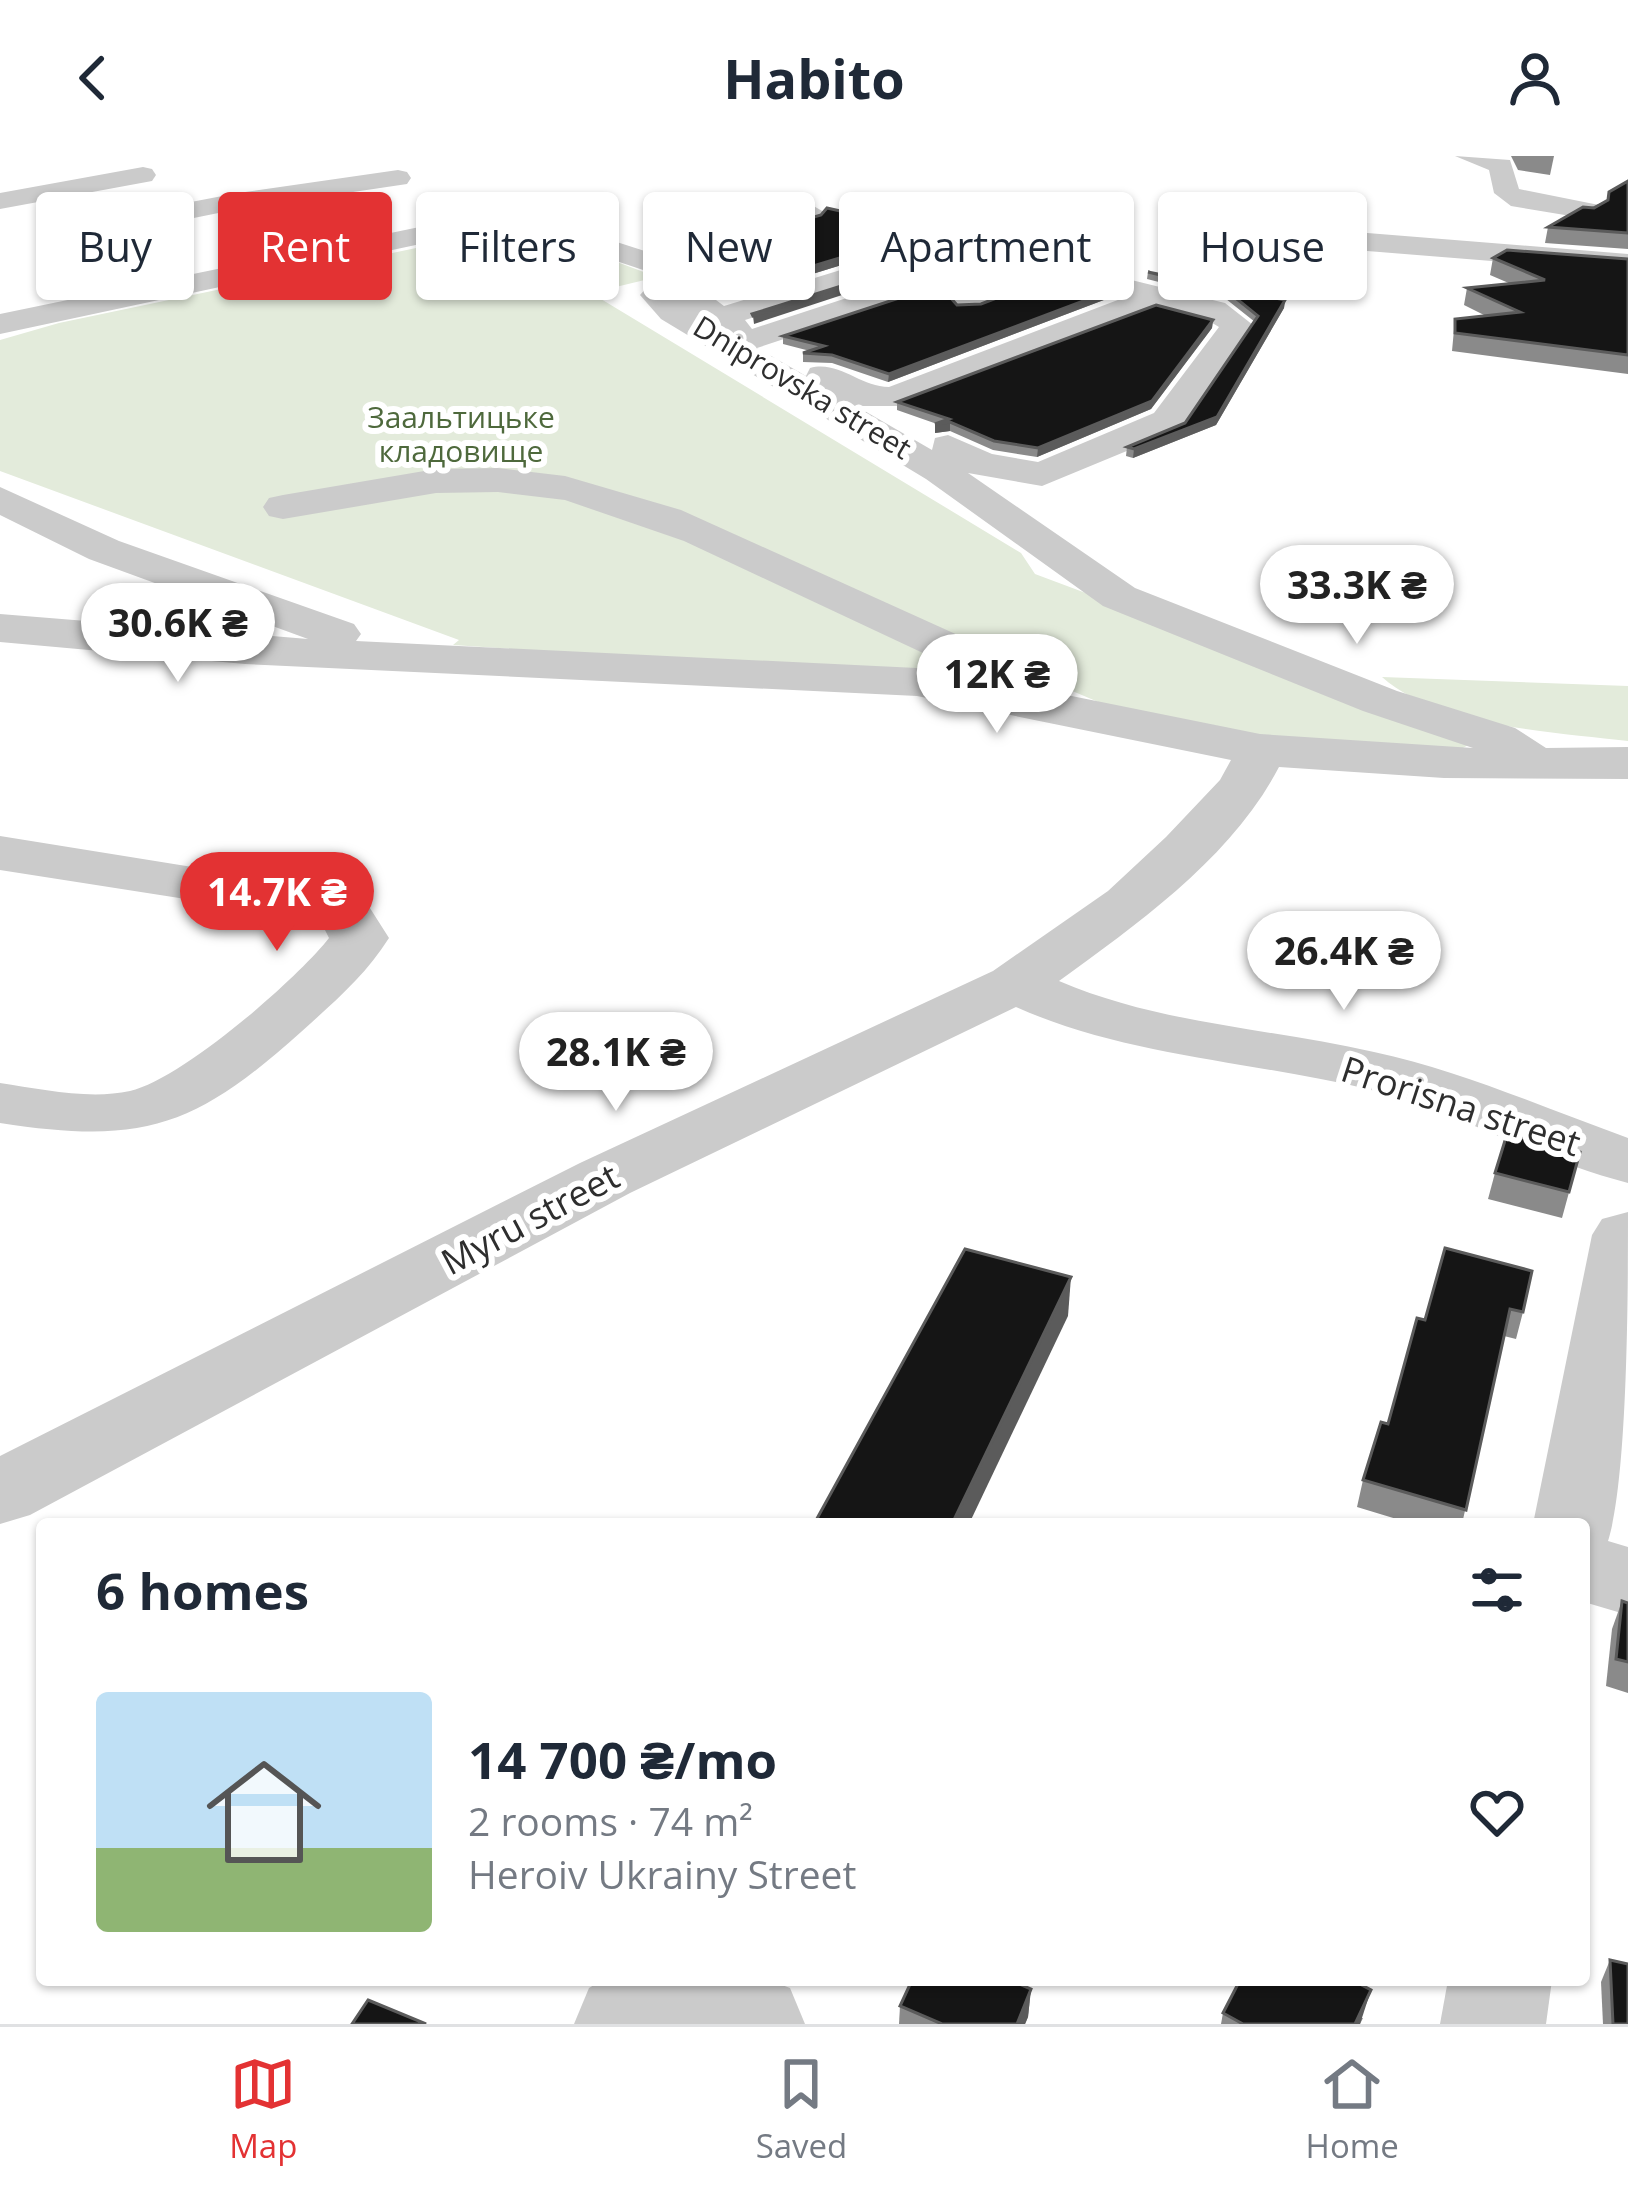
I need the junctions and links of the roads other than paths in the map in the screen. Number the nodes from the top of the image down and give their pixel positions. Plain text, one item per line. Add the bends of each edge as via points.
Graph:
1 (1468, 156) edge
2 (330, 160) dead end
3 (177, 170) dead end
4 (0, 201) edge
5 (194, 210) edge
6 (1589, 211) edge
7 (819, 221) edge
8 (815, 222) edge
9 (416, 235) edge
10 (1367, 242) edge
11 (619, 251) edge
12 (1628, 263) edge
13 (839, 280) edge
14 (1134, 292) edge
15 (1152, 298) junction
16 (1158, 298) edge
17 (694, 300) edge
18 (873, 300) edge
19 (1001, 300) edge
20 (1067, 300) edge
21 (1205, 300) edge
22 (1220, 300) edge
23 (8, 317) edge
24 (723, 317) junction
25 (1151, 336) edge
26 (755, 339) junction
27 (920, 352) edge
28 (1213, 356) junction
29 (838, 382) junction
30 (1148, 383) edge
31 (962, 414) edge
32 (920, 431) junction
33 (1017, 437) edge
34 (973, 456) junction
35 (284, 507) dead end
36 (9, 511) edge
37 (0, 628) edge
38 (362, 656) junction
39 (1096, 715) junction
40 (1262, 750) junction
41 (1628, 763) edge
42 (1534, 764) junction
43 (0, 853) edge
44 (1015, 984) junction
45 (0, 1103) edge
46 (1628, 1162) edge
47 (1628, 1235) edge
48 (0, 1492) edge
49 (1576, 1518) edge
50 (1590, 1570) edge
51 (1628, 1581) edge
52 (1499, 1986) edge
53 (627, 2024) edge
54 (752, 2024) edge
55 (1492, 2024) edge

1 - 6 street via 1501,165 1507,193 1520,200
2 - 5 street via 408,182
3 - 4 street
7 - 8 street
9 - 23 street, Dniprovska street
10 - 12 street
11 - 29 street, Dniprovska street via 671,269 674,276 656,296 662,304
13 - 24 street
14 - 15 street
15 - 16 street
15 - 29 street via 893,398
17 - 24 street
18 - 26 street
19 - 29 street
20 - 27 street
21 - 25 street
22 - 28 street via 1237,325
24 - 26 street
26 - 29 street
28 - 30 street
28 - 34 street via 1166,421 1042,474
29 - 32 street
29 - 42 street, Dniprovska street via 940,471 1119,597 1497,739
31 - 32 street
32 - 34 street
33 - 34 street
35 - 39 street via 455,481 572,489 679,520
36 - 38 street via 360,642
37 - 38 street
38 - 39 street via 916,682
39 - 40 street
40 - 42 street
40 - 44 street, Myru street via 1242,787 1186,849 1128,903
41 - 42 street
43 - 45 street via 308,901 347,917 359,938 345,959 184,1097 110,1116
44 - 46 street, Prorisna street via 1121,1025 1386,1073
44 - 48 street, Myru street via 605,1178
47 - 49 street
50 - 51 street
52 - 55 street
53 - 54 street via 644,2011 694,2004

